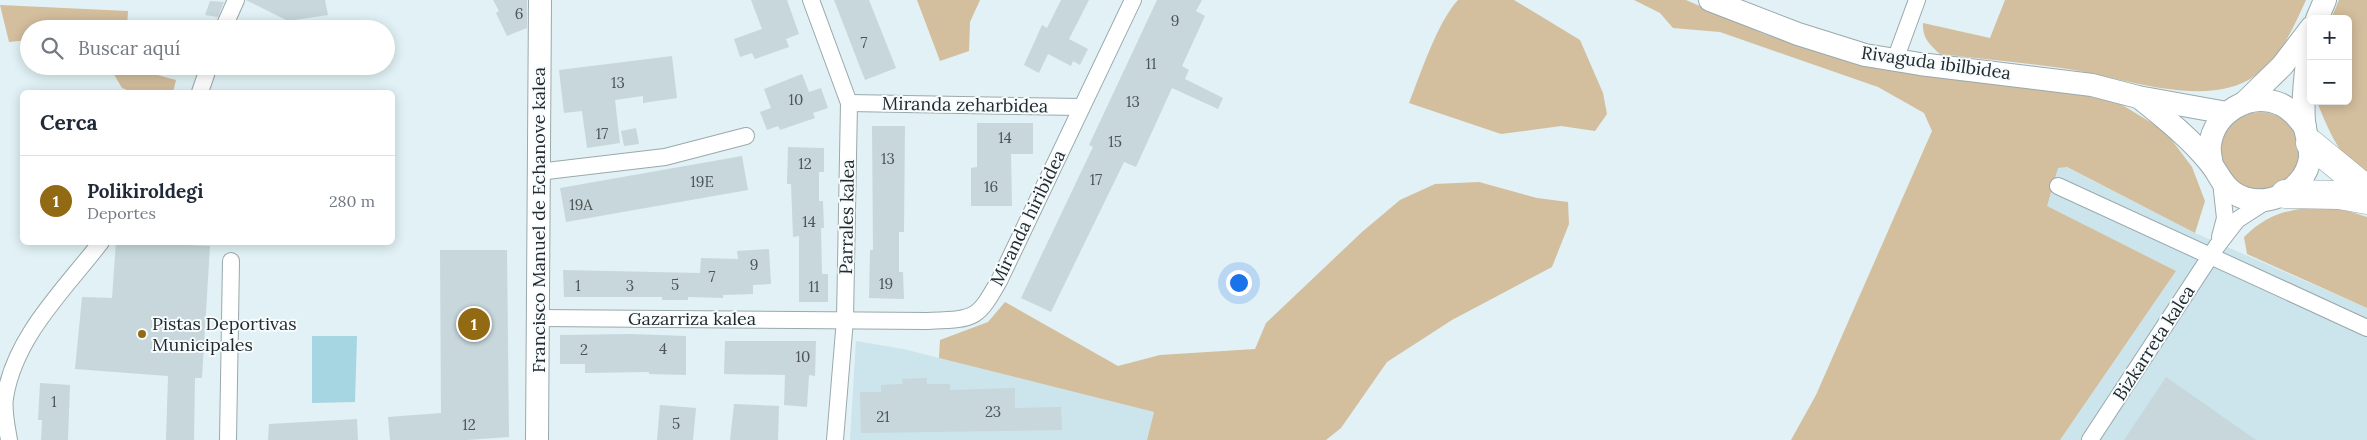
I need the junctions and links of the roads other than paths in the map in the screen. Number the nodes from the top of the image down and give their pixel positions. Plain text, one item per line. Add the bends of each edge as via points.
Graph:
1 (236, 0) edge
2 (540, 0) edge
3 (811, 0) edge
4 (1133, 0) edge
5 (1710, 0) edge
6 (1917, 0) edge
7 (2325, 0) edge
8 (2319, 15) edge
9 (228, 20) edge
10 (2307, 33) edge
11 (1895, 60) junction
12 (2308, 60) edge
13 (207, 75) edge
14 (201, 90) edge
15 (2138, 97) junction
16 (849, 103) junction
17 (1081, 107) junction
18 (2236, 107) junction
19 (2308, 135) junction
20 (746, 136) dead end
21 (538, 172) junction
22 (2216, 173) junction
23 (2058, 186) dead end
24 (2367, 190) edge
25 (2277, 197) junction
26 (2367, 200) edge
27 (99, 245) edge
28 (2214, 251) junction
29 (232, 261) dead end
30 (538, 318) junction
31 (846, 319) junction
32 (2367, 328) edge
33 (9, 440) edge
34 (228, 440) edge
35 (537, 440) edge
36 (835, 440) edge
37 (2090, 440) edge

1 - 9 street
2 - 21 street, Francisco Manuel de Echanove kalea
3 - 16 street, Parrales kalea
4 - 17 street, Miranda hiribidea
5 - 11 street, Rivaguda ibilbidea via 1798,34 1865,55
6 - 11 street
7 - 8 street
10 - 18 street via 2282,66
11 - 15 street, Rivaguda ibilbidea via 2092,84
12 - 19 street
13 - 14 street
15 - 18 street, Rivaguda ibilbidea
15 - 22 street via 2178,129
16 - 17 street, Miranda zeharbidea
16 - 31 street, Parrales kalea
17 - 31 street, Miranda hiribidea via 984,308 973,316 955,320
18 - 19 street via 2263,100 2280,104 2294,114
18 - 22 street via 2215,128 2210,146
19 - 24 highway
19 - 25 street via 2310,158 2305,172 2297,185
20 - 21 street via 665,157
21 - 30 street, Francisco Manuel de Echanove kalea
22 - 25 street via 2234,193 2250,200
22 - 28 street via 2225,218
23 - 28 street
25 - 26 highway via 2338,196
25 - 28 street, Bizkarreta kalea via 2237,220
27 - 33 street via 29,334 11,375 5,399
28 - 32 street
28 - 37 street, Bizkarreta kalea
29 - 34 street
30 - 31 street, Gazarriza kalea
30 - 35 street, Francisco Manuel de Echanove kalea
31 - 36 street, Parrales kalea

